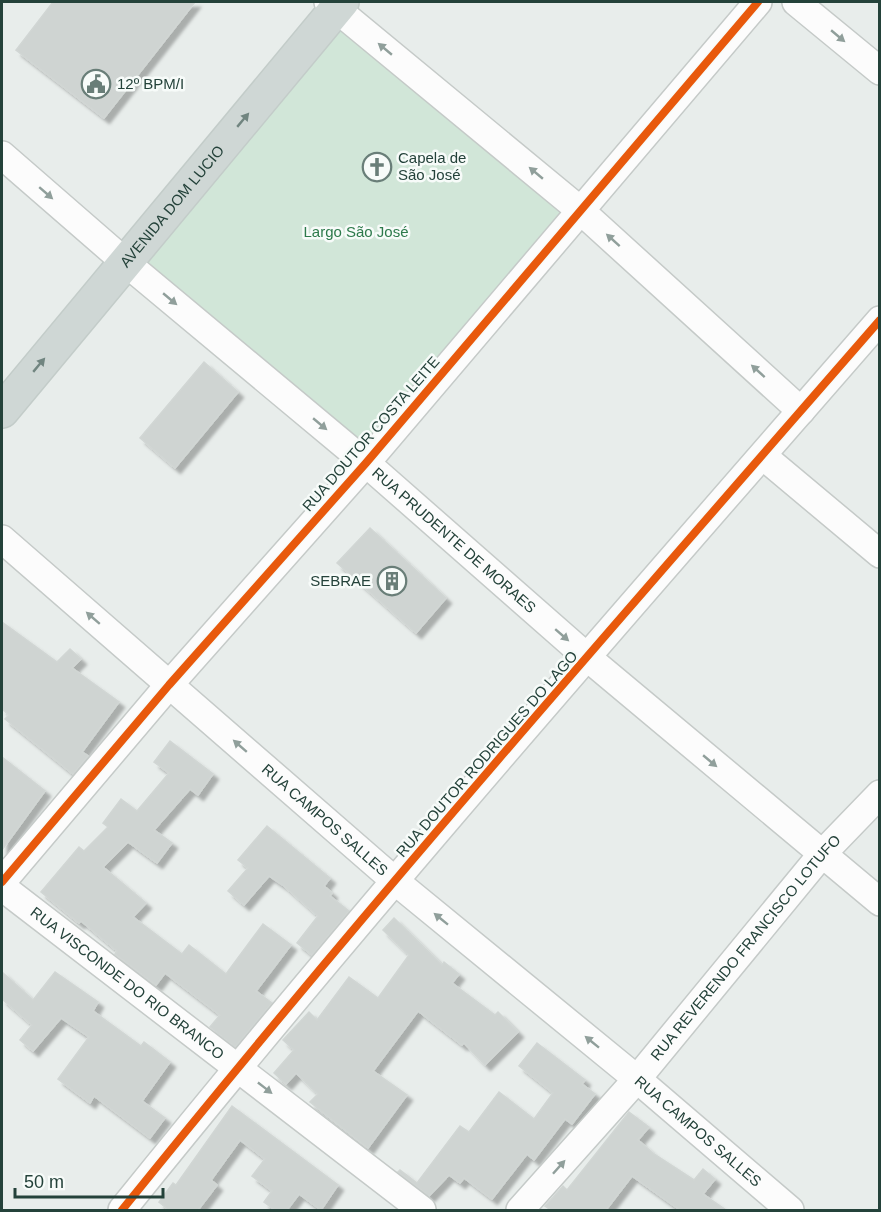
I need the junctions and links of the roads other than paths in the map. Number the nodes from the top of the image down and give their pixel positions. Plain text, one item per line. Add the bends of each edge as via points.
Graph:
1 (758, 2) edge
2 (796, 2) edge
3 (330, 3) edge
4 (879, 71) edge
5 (2, 155) edge
6 (581, 211) junction
7 (117, 255) junction
8 (879, 320) edge
9 (2, 375) edge
10 (2, 411) edge
11 (801, 411) junction
12 (763, 456) junction
13 (366, 463) junction
14 (2, 539) edge
15 (879, 554) edge
16 (588, 658) junction
17 (169, 685) junction
18 (879, 794) edge
19 (822, 854) junction
20 (395, 881) junction
21 (2, 882) edge
22 (2, 887) edge
23 (879, 902) edge
24 (238, 1067) junction
25 (637, 1079) junction
26 (122, 1210) edge
27 (423, 1210) edge
28 (520, 1210) edge
29 (790, 1210) edge

1 - 6 street, RUA DOUTOR COSTA LEITE
2 -> 4 street
6 -> 3 street
3 - 7 main road, AVENIDA DOM LUCIO
5 -> 7 street, RUA PRUDENTE DE MORAES
11 -> 6 street
6 - 13 street, RUA DOUTOR COSTA LEITE
7 - 9 main road, AVENIDA DOM LUCIO
10 -> 7 main road, AVENIDA DOM LUCIO
7 -> 13 street, RUA PRUDENTE DE MORAES
8 - 11 street, RUA DOUTOR RODRIGUES DO LAGO
11 - 12 street, RUA DOUTOR RODRIGUES DO LAGO
12 - 15 street
12 - 16 street, RUA DOUTOR RODRIGUES DO LAGO
13 -> 16 street, RUA PRUDENTE DE MORAES
13 - 17 street, RUA DOUTOR COSTA LEITE
17 -> 14 street, RUA CAMPOS SALLES
16 -> 19 street, RUA PRUDENTE DE MORAES
16 - 20 street, RUA DOUTOR RODRIGUES DO LAGO
20 -> 17 street, RUA CAMPOS SALLES
17 - 21 street, RUA DOUTOR COSTA LEITE
18 - 19 street, RUA REVERENDO FRANCISCO LOTUFO
19 - 23 street, RUA PRUDENTE DE MORAES
19 - 25 street, RUA REVERENDO FRANCISCO LOTUFO
20 - 24 street, RUA DOUTOR RODRIGUES DO LAGO
25 -> 20 street, RUA CAMPOS SALLES
22 - 24 street, RUA VISCONDE DO RIO BRANCO
24 - 26 street, RUA DOUTOR RODRIGUES DO LAGO
24 -> 27 street, RUA VISCONDE DO RIO BRANCO
28 -> 25 street, RUA REVERENDO FRANCISCO LOTUFO
25 - 29 street, RUA CAMPOS SALLES

